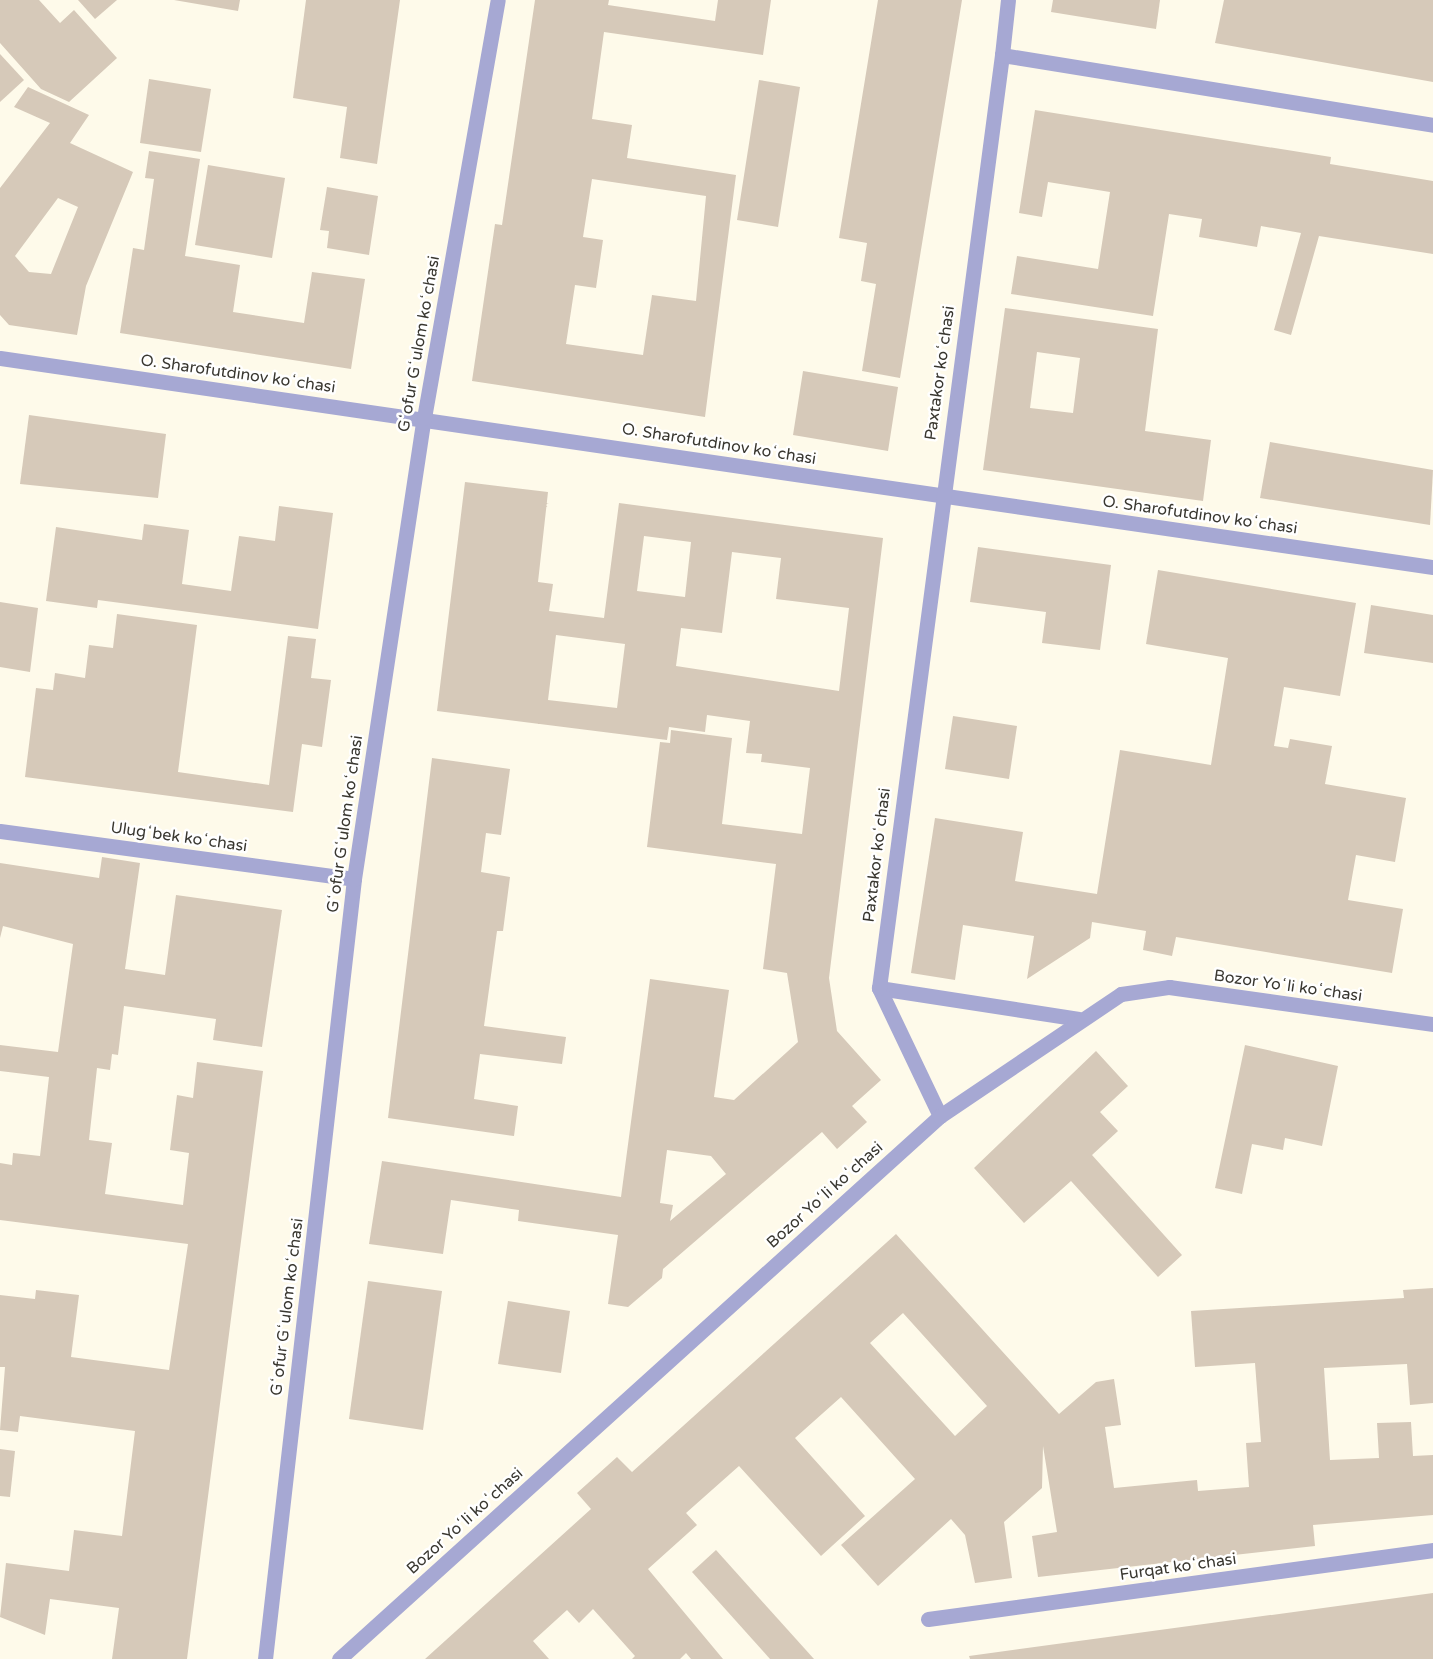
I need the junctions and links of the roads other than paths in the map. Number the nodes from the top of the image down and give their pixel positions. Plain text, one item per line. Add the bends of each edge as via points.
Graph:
1 (498, 0) edge
2 (1008, 0) edge
3 (1002, 55) junction
4 (1433, 125) edge
5 (0, 358) edge
6 (424, 418) junction
7 (941, 496) junction
8 (1433, 567) edge
9 (0, 831) edge
10 (354, 879) junction
11 (879, 988) junction
12 (1079, 1019) junction
13 (1433, 1024) edge
14 (940, 1116) junction
15 (1433, 1550) edge
16 (927, 1619) dead end
17 (265, 1659) edge
18 (339, 1659) edge

1 - 6 street, Gʻofur Gʻulom koʻchasi
2 - 3 street, Paxtakor koʻchasi
3 - 4 street
3 - 7 street, Paxtakor koʻchasi
5 - 6 street, O. Sharofutdinov koʻchasi
6 - 7 street, O. Sharofutdinov koʻchasi
6 - 10 street, Gʻofur Gʻulom koʻchasi
7 - 8 street, O. Sharofutdinov koʻchasi
7 - 11 street, Paxtakor koʻchasi
9 - 10 street, Ulugʻbek koʻchasi
10 - 17 street, Gʻofur Gʻulom koʻchasi
11 - 12 street
11 - 14 street
12 - 13 street, Bozor Yoʻli koʻchasi via 1121,994 1169,987
12 - 14 street, Bozor Yoʻli koʻchasi
14 - 18 street, Bozor Yoʻli koʻchasi
15 - 16 street, Furqat koʻchasi

